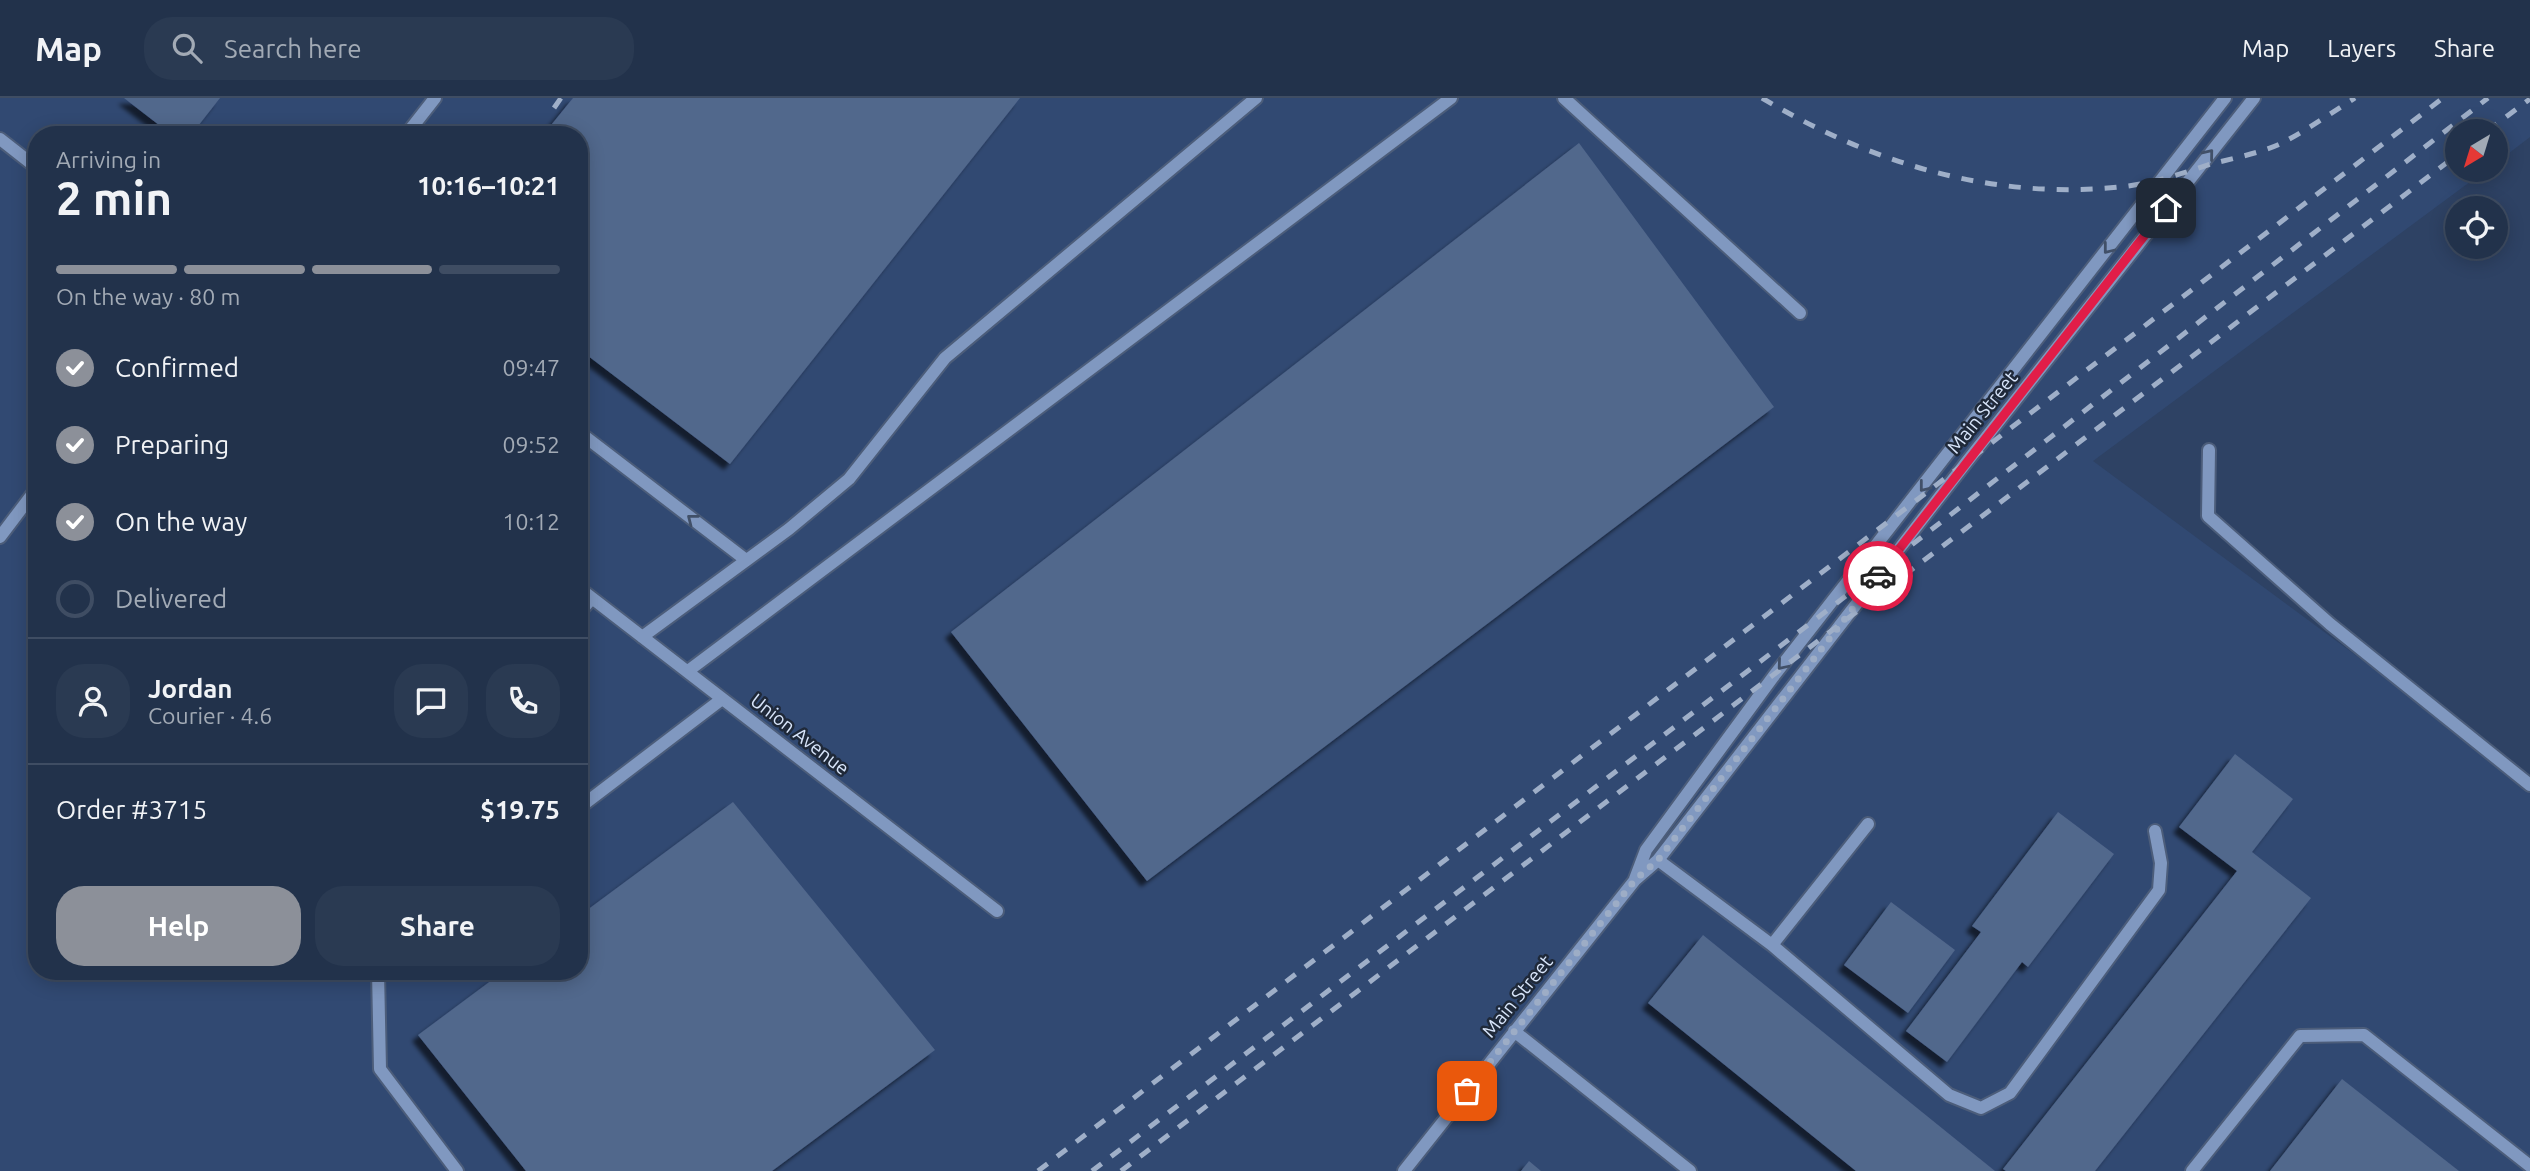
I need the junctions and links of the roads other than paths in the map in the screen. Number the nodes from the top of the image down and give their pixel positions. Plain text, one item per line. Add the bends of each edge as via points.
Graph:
1 (435, 98) edge
2 (1256, 98) edge
3 (1451, 98) edge
4 (1564, 98) edge
5 (2225, 98) edge
6 (2254, 98) edge
7 (413, 126) edge
8 (0, 139) edge
9 (28, 161) edge
10 (1800, 313) dead end
11 (588, 439) edge
12 (2209, 450) dead end
13 (28, 500) edge
14 (0, 537) edge
15 (746, 560) junction
16 (588, 595) edge
17 (592, 598) junction
18 (588, 603) edge
19 (642, 637) junction
20 (688, 671) junction
21 (722, 699) junction
22 (2530, 785) edge
23 (588, 801) edge
24 (1868, 824) dead end
25 (2155, 831) dead end
26 (1658, 860) junction
27 (1635, 880) junction
28 (997, 911) dead end
29 (1772, 945) junction
30 (377, 980) edge
31 (1514, 1031) junction
32 (2530, 1166) edge
33 (457, 1171) edge
34 (1404, 1171) edge
35 (1690, 1171) edge
36 (2192, 1171) edge

1 - 7 street
2 - 15 street via 945,358 849,479
3 - 20 street
4 - 10 street
5 -> 27 street, Main Street via 1773,677 1646,850
26 -> 6 street, Main Street
8 - 9 street
15 -> 11 street
12 - 22 street via 2208,516 2330,624
13 - 14 street
15 - 19 street
16 - 17 street, Union Avenue
17 - 18 street
17 - 19 street, Union Avenue
19 - 20 street, Union Avenue
20 - 21 street, Union Avenue
21 - 23 street
21 - 28 street, Union Avenue
24 - 29 street
25 - 29 street via 2161,863 2159,890 2010,1093 1981,1108 1949,1095
26 - 27 street, Main Street
26 - 29 street
27 - 31 street, Main Street
30 - 33 street via 380,1069
31 - 34 street, Main Street
31 - 35 street
32 - 36 street via 2364,1035 2300,1035

